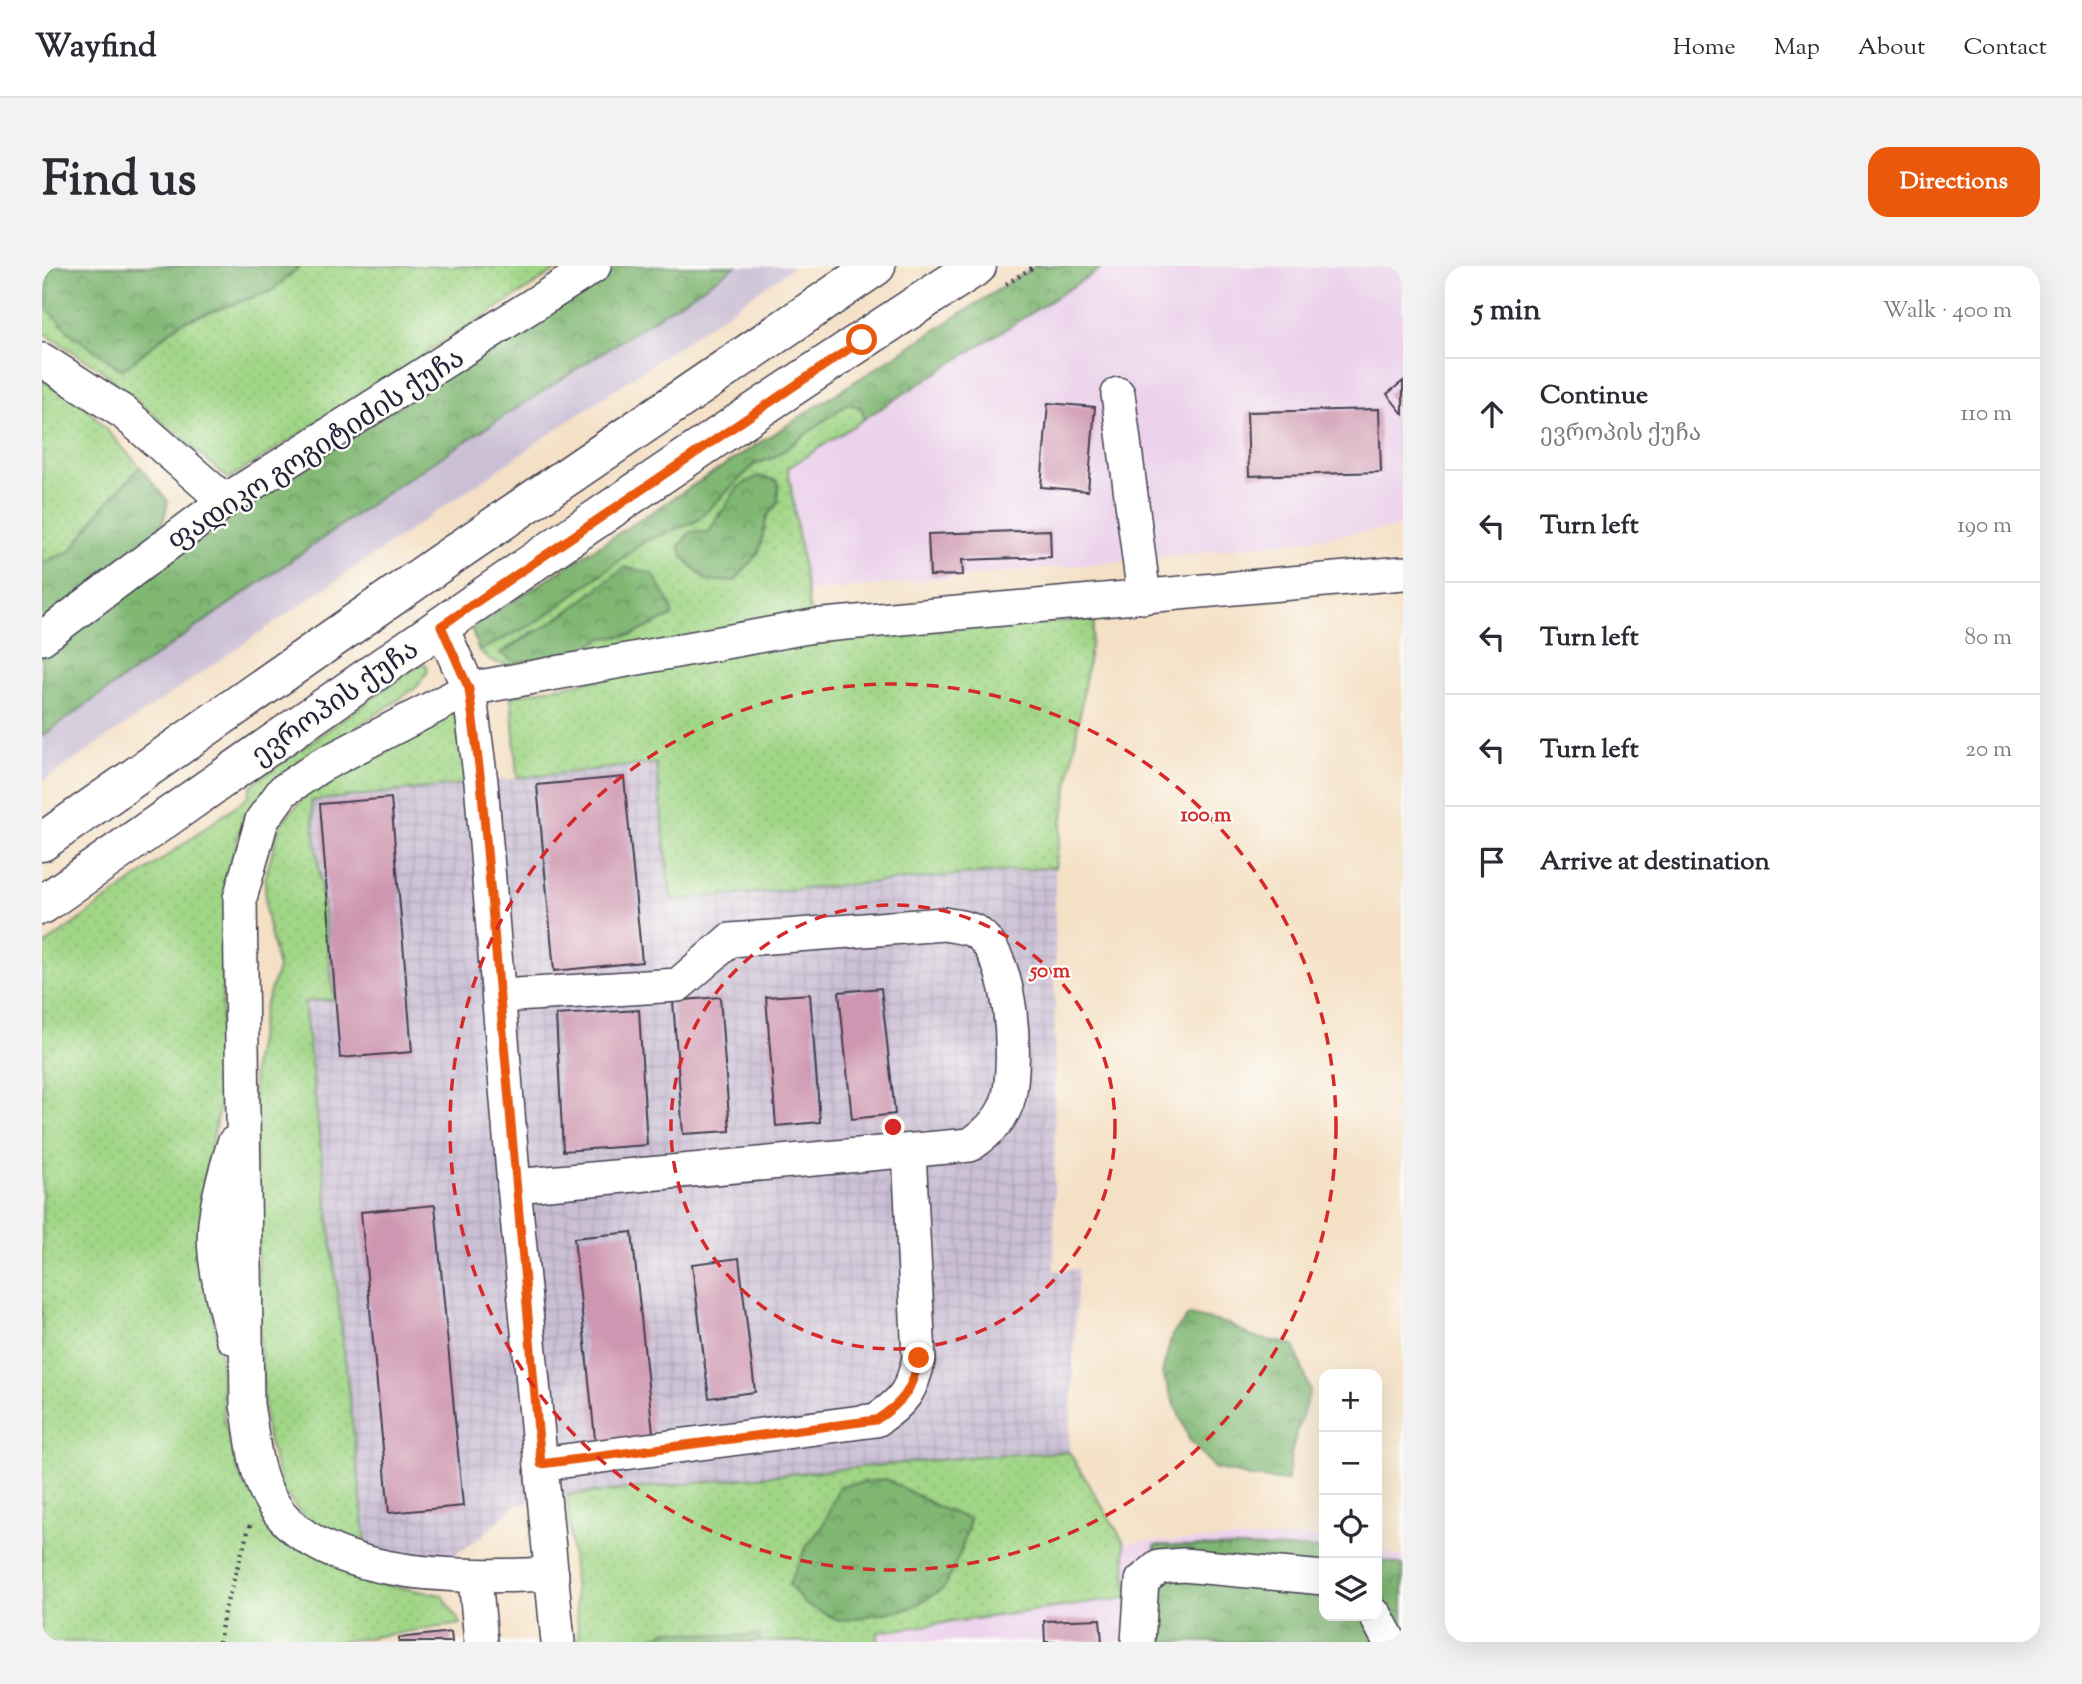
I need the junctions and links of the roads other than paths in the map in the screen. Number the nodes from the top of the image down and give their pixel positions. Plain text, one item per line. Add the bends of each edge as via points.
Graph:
1 (594, 266) edge
2 (876, 266) edge
3 (977, 266) edge
4 (42, 360) edge
5 (1118, 394) dead end
6 (225, 501) junction
7 (1403, 573) edge
8 (1144, 597) junction
9 (441, 626) junction
10 (42, 638) edge
11 (469, 689) junction
12 (42, 842) edge
13 (42, 905) edge
14 (499, 996) junction
15 (909, 1151) junction
16 (514, 1186) junction
17 (541, 1464) junction
18 (552, 1574) junction
19 (475, 1577) junction
20 (1319, 1578) edge
21 (1379, 1621) edge
22 (481, 1642) edge
23 (558, 1642) edge
24 (1138, 1642) edge
25 (1390, 1642) edge

1 - 6 street, ფადიკო გოგიტიძის ქუჩა
2 - 12 main road, ევროპის ქუჩა
3 - 9 main road, ევროპის ქუჩა via 850,347
4 - 6 street via 123,412
5 - 8 street
6 - 10 street, ფადიკო გოგიტიძის ქუჩა
7 - 8 street
8 - 11 street via 813,626
9 - 11 street
9 - 13 main road, ევროპის ქუჩა
11 - 14 street
11 - 19 street via 320,766 283,791 262,820 240,898 247,1405 263,1484 279,1511 311,1540 383,1569
14 - 15 street via 678,985 730,940 944,924 975,931 997,957 1009,1004 1009,1097 993,1129 970,1145
14 - 16 street
15 - 16 street
15 - 17 street via 919,1358 914,1385 895,1407 876,1420
16 - 17 street
17 - 18 street
18 - 19 street
18 - 23 street
19 - 22 street
20 - 24 street via 1183,1565 1159,1567 1142,1581
21 - 25 street

